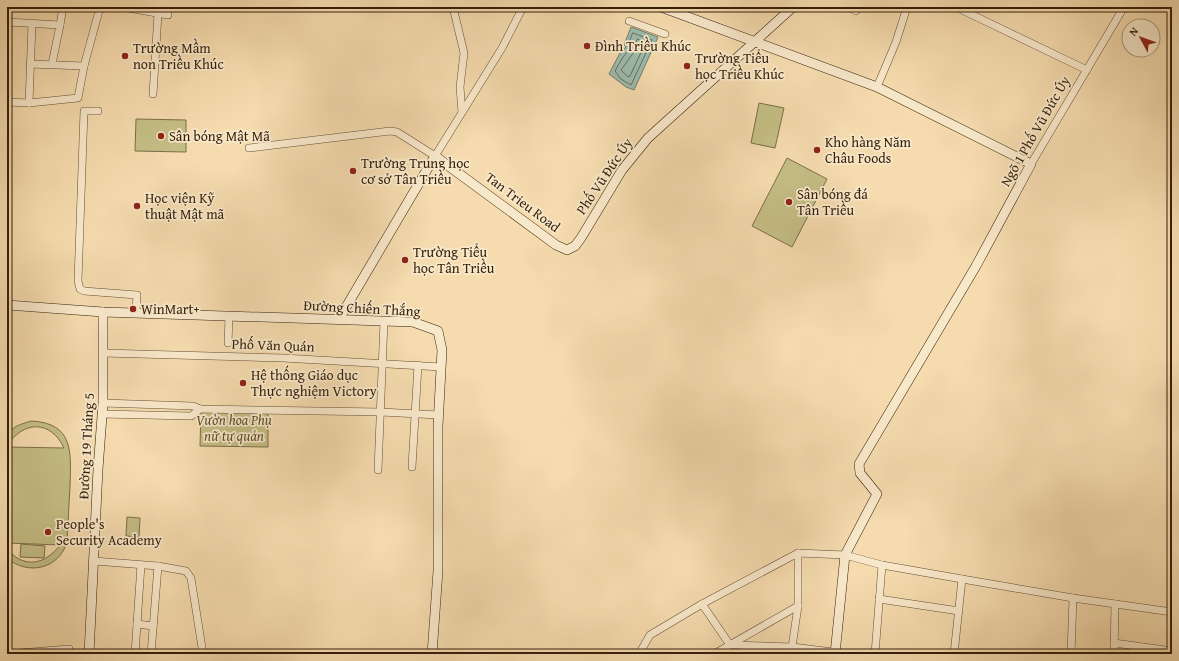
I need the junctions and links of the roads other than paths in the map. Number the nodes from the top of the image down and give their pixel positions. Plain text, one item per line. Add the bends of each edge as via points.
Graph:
1 (63, 7) edge
2 (100, 7) edge
3 (123, 7) edge
4 (453, 7) edge
5 (523, 7) edge
6 (661, 7) edge
7 (793, 7) edge
8 (848, 7) edge
9 (860, 7) edge
10 (907, 7) edge
11 (956, 7) edge
12 (146, 9) edge
13 (1121, 12) dead end
14 (158, 14) junction
15 (168, 15) dead end
16 (629, 21) dead end
17 (7, 22) edge
18 (32, 24) junction
19 (60, 25) junction
20 (665, 34) dead end
21 (755, 41) junction
22 (30, 64) junction
23 (52, 64) junction
24 (84, 66) junction
25 (1087, 70) junction
26 (877, 87) junction
27 (153, 94) dead end
28 (7, 102) edge
29 (29, 103) junction
30 (98, 111) dead end
31 (462, 112) junction
32 (249, 148) dead end
33 (435, 156) junction
34 (1031, 164) junction
35 (567, 250) joint
36 (7, 304) edge
37 (103, 312) junction
38 (136, 312) junction
39 (229, 317) junction
40 (339, 319) junction
41 (384, 321) junction
42 (228, 343) dead end
43 (103, 353) junction
44 (382, 363) junction
45 (418, 365) junction
46 (441, 367) junction
47 (103, 403) junction
48 (200, 409) junction
49 (381, 412) junction
50 (102, 414) junction
51 (416, 414) junction
52 (438, 415) junction
53 (412, 467) dead end
54 (378, 470) dead end
55 (798, 553) junction
56 (845, 555) junction
57 (94, 561) junction
58 (882, 564) junction
59 (141, 565) junction
60 (158, 566) junction
61 (962, 579) junction
62 (1073, 598) junction
63 (879, 599) junction
64 (702, 604) junction
65 (1115, 604) junction
66 (798, 606) junction
67 (959, 611) junction
68 (1172, 612) edge
69 (137, 624) junction
70 (153, 626) junction
71 (1114, 643) junction
72 (730, 645) junction
73 (792, 647) junction
74 (1172, 651) edge
75 (1160, 652) edge
76 (835, 653) edge
77 (7, 654) edge
78 (69, 654) edge
79 (89, 654) edge
80 (136, 654) edge
81 (151, 654) edge
82 (203, 654) edge
83 (432, 654) edge
84 (639, 654) edge
85 (714, 654) edge
86 (849, 654) edge
87 (875, 654) edge
88 (954, 654) edge
89 (1070, 654) edge
90 (1114, 654) edge

1 - 19 street
2 - 24 street
3 - 12 street
4 - 31 street via 464,53 460,87
5 - 31 street via 502,48
6 - 21 street
7 - 21 street, Phố Vũ Đức Úy
8 - 9 street via 856,11
10 - 26 street
11 - 25 street
12 - 14 street
13 - 25 street, Ngõ 1 Phố Vũ Đức Úy
14 - 15 street
14 - 27 street
16 - 20 street
17 - 18 street
18 - 19 street
18 - 22 street
19 - 23 street
21 - 26 street
21 - 35 street, Phố Vũ Đức Úy via 648,138 622,170 581,238
22 - 23 street
22 - 29 street
23 - 24 street
24 - 29 street via 78,98
25 - 34 street, Ngõ 1 Phố Vũ Đức Úy
26 - 34 street
28 - 29 street
30 - 38 street via 84,111 78,281 80,289 84,291 137,295
31 - 33 street
32 - 33 street via 390,131 397,132
33 - 35 street, Tan Trieu Road via 556,245
33 - 40 street
34 - 56 street, Ngõ 1 Phố Vũ Đức Úy via 976,266 859,464 860,473 877,494
36 - 37 street, Đường Chiến Thắng
37 - 38 street, Đường Chiến Thắng
37 - 43 street, Đường 19 Tháng 5
38 - 39 street, Đường Chiến Thắng
39 - 40 street, Đường Chiến Thắng
39 - 42 street
40 - 41 street, Đường Chiến Thắng
41 - 44 street
41 - 46 street, Đường Chiến Thắng via 413,322 438,331 442,350
43 - 44 street, Phố Văn Quán
43 - 47 street, Đường 19 Tháng 5
44 - 45 street, Phố Văn Quán
44 - 49 street
45 - 46 street, Phố Văn Quán
45 - 51 street
46 - 52 street, Đường Chiến Thắng
47 - 48 street via 193,406
47 - 50 street, Đường 19 Tháng 5
48 - 49 street
48 - 50 street via 191,416
49 - 51 street
49 - 54 street
50 - 57 street, Đường 19 Tháng 5
51 - 52 street
51 - 53 street
52 - 83 street, Đường Chiến Thắng via 438,571
55 - 56 street
55 - 64 street
55 - 66 street
56 - 58 street
56 - 76 street
57 - 59 street
57 - 79 street, Đường 19 Tháng 5
58 - 61 street
58 - 63 street
59 - 60 street
59 - 69 street
60 - 70 street
60 - 82 street via 179,569 191,578
61 - 62 street
61 - 67 street
62 - 65 street
62 - 89 street
63 - 67 street
63 - 87 street
64 - 72 street
64 - 84 street via 650,634
65 - 68 street
65 - 71 street
66 - 72 street
66 - 73 street
67 - 88 street
69 - 70 street
69 - 80 street
70 - 81 street
71 - 75 street
71 - 90 street
72 - 73 street
72 - 85 street
73 - 76 street
74 - 75 street
76 - 86 street
77 - 78 street via 69,649

